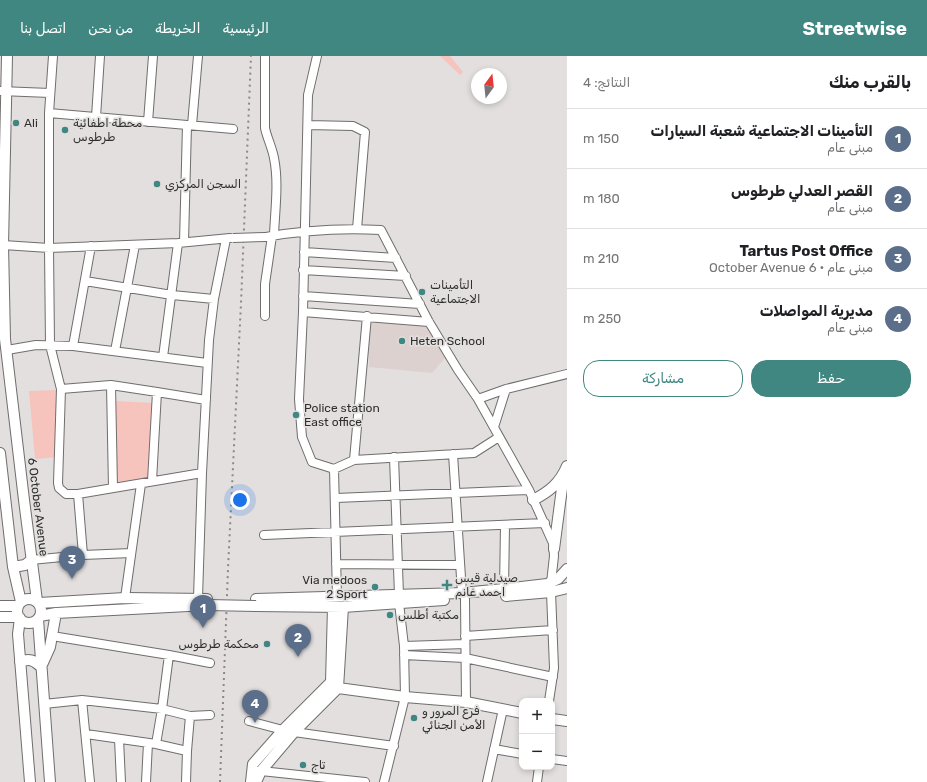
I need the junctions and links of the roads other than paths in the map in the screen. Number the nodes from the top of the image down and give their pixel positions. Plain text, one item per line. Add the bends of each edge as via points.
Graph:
1 (7, 56) edge
2 (52, 56) edge
3 (100, 56) edge
4 (153, 56) edge
5 (198, 56) edge
6 (266, 56) edge
7 (317, 56) edge
8 (50, 93) junction
9 (3, 95) edge
10 (49, 113) junction
11 (96, 117) junction
12 (148, 122) junction
13 (189, 125) junction
14 (308, 125) junction
15 (233, 129) dead end
16 (357, 229) junction
17 (304, 231) junction
18 (271, 236) junction
19 (229, 238) junction
20 (181, 242) junction
21 (3, 245) junction
22 (135, 245) junction
23 (91, 246) junction
24 (49, 248) junction
25 (304, 252) junction
26 (396, 258) junction
27 (303, 270) junction
28 (406, 276) junction
29 (85, 281) junction
30 (127, 287) junction
31 (172, 295) junction
32 (303, 296) junction
33 (214, 299) junction
34 (420, 304) junction
35 (303, 312) junction
36 (265, 316) dead end
37 (367, 316) junction
38 (429, 322) junction
39 (50, 344) junction
40 (73, 346) junction
41 (7, 350) junction
42 (115, 351) junction
43 (162, 357) junction
44 (207, 362) junction
45 (567, 374) edge
46 (111, 385) junction
47 (61, 389) junction
48 (506, 389) junction
49 (157, 392) junction
50 (478, 399) junction
51 (206, 400) junction
52 (494, 426) junction
53 (499, 437) junction
54 (0, 453) edge
55 (453, 454) junction
56 (394, 457) junction
57 (354, 460) junction
58 (334, 469) junction
59 (566, 470) edge
60 (202, 473) junction
61 (152, 482) junction
62 (141, 484) junction
63 (113, 488) junction
64 (529, 490) junction
65 (456, 493) junction
66 (78, 494) junction
67 (395, 495) junction
68 (336, 498) junction
69 (534, 500) junction
70 (545, 523) junction
71 (505, 525) junction
72 (458, 526) junction
73 (397, 529) junction
74 (336, 531) junction
75 (264, 535) dead end
76 (554, 549) junction
77 (131, 553) junction
78 (84, 555) junction
79 (32, 560) junction
80 (336, 564) junction
81 (398, 564) junction
82 (460, 565) junction
83 (13, 567) junction
84 (567, 569) edge
85 (551, 587) junction
86 (567, 588) edge
87 (504, 589) junction
88 (463, 596) junction
89 (337, 597) junction
90 (125, 598) junction
91 (399, 599) junction
92 (204, 601) junction
93 (38, 602) junction
94 (256, 602) junction
95 (19, 604) junction
96 (0, 606) edge
97 (338, 607) junction
98 (56, 613) junction
99 (0, 617) edge
100 (39, 617) junction
101 (19, 618) junction
102 (553, 630) junction
103 (52, 636) junction
104 (465, 640) junction
105 (404, 646) junction
106 (169, 655) junction
107 (404, 655) junction
108 (465, 658) junction
109 (20, 662) junction
110 (210, 664) dead end
111 (41, 667) junction
112 (553, 677) junction
113 (334, 685) junction
114 (405, 697) junction
115 (550, 698) edge
116 (82, 700) junction
117 (466, 702) junction
118 (44, 704) junction
119 (162, 709) junction
120 (503, 709) junction
121 (519, 712) edge
122 (210, 715) dead end
123 (190, 716) junction
124 (249, 720) dead end
125 (555, 720) edge
126 (567, 722) edge
127 (283, 730) junction
128 (294, 732) junction
129 (86, 734) junction
130 (119, 739) junction
131 (152, 743) junction
132 (394, 746) junction
133 (494, 749) junction
134 (187, 751) junction
135 (519, 753) edge
136 (555, 759) edge
137 (567, 761) edge
138 (253, 764) junction
139 (539, 770) edge
140 (261, 771) junction
141 (30, 782) edge
142 (50, 782) edge
143 (90, 782) edge
144 (121, 782) edge
145 (146, 782) edge
146 (186, 782) edge
147 (251, 782) edge
148 (256, 782) edge
149 (365, 782) edge
150 (384, 782) edge
151 (487, 782) edge
152 (537, 782) edge

1 - 9 main road, 6 October Avenue
2 - 8 street
3 - 11 street
4 - 12 street
5 - 13 street
6 - 18 street via 265,128 275,168
7 - 14 street via 308,95
8 - 9 street
8 - 10 street
9 - 21 main road, 6 October Avenue
10 - 11 street
10 - 24 street
11 - 12 street
12 - 13 street
13 - 15 street
13 - 20 street
14 - 16 street via 353,126 365,132
14 - 17 street
16 - 17 street
16 - 26 street via 381,230
17 - 18 street
17 - 25 street
18 - 19 street, bridge
18 - 36 street via 265,284
19 - 20 street
19 - 33 street
20 - 22 street
20 - 31 street
21 - 24 street
21 - 41 main road, 6 October Avenue
22 - 23 street
22 - 30 street
23 - 24 street
23 - 29 street
24 - 39 street
25 - 26 street
25 - 27 street
26 - 28 street
27 - 28 street
27 - 32 street
28 - 34 street
29 - 30 street
29 - 40 street
30 - 31 street
30 - 42 street
31 - 33 street
31 - 43 street
32 - 34 street
32 - 35 street
33 - 44 street
34 - 38 street
35 - 37 street
35 - 58 street via 299,399 302,437 312,462
37 - 38 street
37 - 57 street
38 - 50 street
39 - 40 street
39 - 41 street
39 - 47 street
40 - 42 street
41 - 79 main road, 6 October Avenue
42 - 43 street
43 - 44 street
44 - 51 street
45 - 48 street
46 - 47 street
46 - 49 street
46 - 63 street
47 - 66 street via 58,484 66,494
48 - 50 street
48 - 52 street
49 - 51 street
49 - 61 street
50 - 52 street
51 - 60 street
52 - 53 street
53 - 55 street via 474,453
53 - 64 street
54 - 83 main road
55 - 56 street
55 - 65 street
56 - 57 street
56 - 67 street
57 - 58 street
58 - 68 street
59 - 69 main road via 552,488
59 - 76 main road
60 - 61 street
60 - 92 street
61 - 62 street
62 - 63 street
62 - 77 street
63 - 66 street
64 - 65 street
64 - 69 street
65 - 67 street
65 - 72 street
66 - 78 street
67 - 68 street
67 - 73 street
68 - 74 street
69 - 70 street
70 - 71 street
70 - 76 street
71 - 72 street
71 - 87 street
72 - 73 street
72 - 82 street
73 - 74 street
73 - 81 street
74 - 75 street
74 - 80 street
76 - 85 street
77 - 78 street
77 - 90 street
78 - 79 street
79 - 83 main road via 25,565
79 - 93 main road, 6 October Avenue
80 - 81 street
80 - 89 street
81 - 82 street
81 - 91 street
82 - 88 street
83 - 95 main road
84 - 85 main road
85 - 86 main road
85 - 87 main road
85 - 88 main road
85 - 102 street
87 - 88 main road
88 - 91 main road
88 - 104 street
89 - 91 main road
89 - 94 main road
90 - 92 main road
90 - 93 main road
91 - 97 main road
91 - 105 street
92 - 94 main road
92 - 98 main road
93 - 95 main road via 28,598
93 - 100 main road via 41,611
94 - 97 main road
95 - 96 main road
95 - 101 main road
97 - 113 main road
98 - 100 main road
98 - 103 main road
99 - 101 main road
100 - 101 main road via 29,623
100 - 111 main road
101 - 109 main road
102 - 104 street
102 - 112 street
103 - 106 street
103 - 111 main road
104 - 105 street
104 - 108 street
105 - 107 street
106 - 110 street
106 - 119 street
107 - 108 street
107 - 114 street
108 - 112 street
108 - 117 street
109 - 111 main road via 30,660
109 - 141 main road
111 - 118 main road
112 - 115 street
113 - 114 main road
113 - 127 main road
113 - 128 main road
114 - 117 main road
114 - 132 street
116 - 118 street
116 - 119 street
116 - 129 street
117 - 120 main road
118 - 142 main road
119 - 123 street
119 - 131 street
120 - 121 main road
120 - 133 street
122 - 123 street
123 - 134 street
124 - 127 street
125 - 126 main road
127 - 138 main road
128 - 132 street
128 - 140 main road
129 - 130 street
129 - 143 street
130 - 131 street
130 - 144 street
131 - 134 street
131 - 145 street
132 - 150 street
133 - 135 street
133 - 151 street
134 - 146 street
136 - 137 street
138 - 140 main road
138 - 147 main road
139 - 152 street
140 - 148 main road
140 - 149 street

